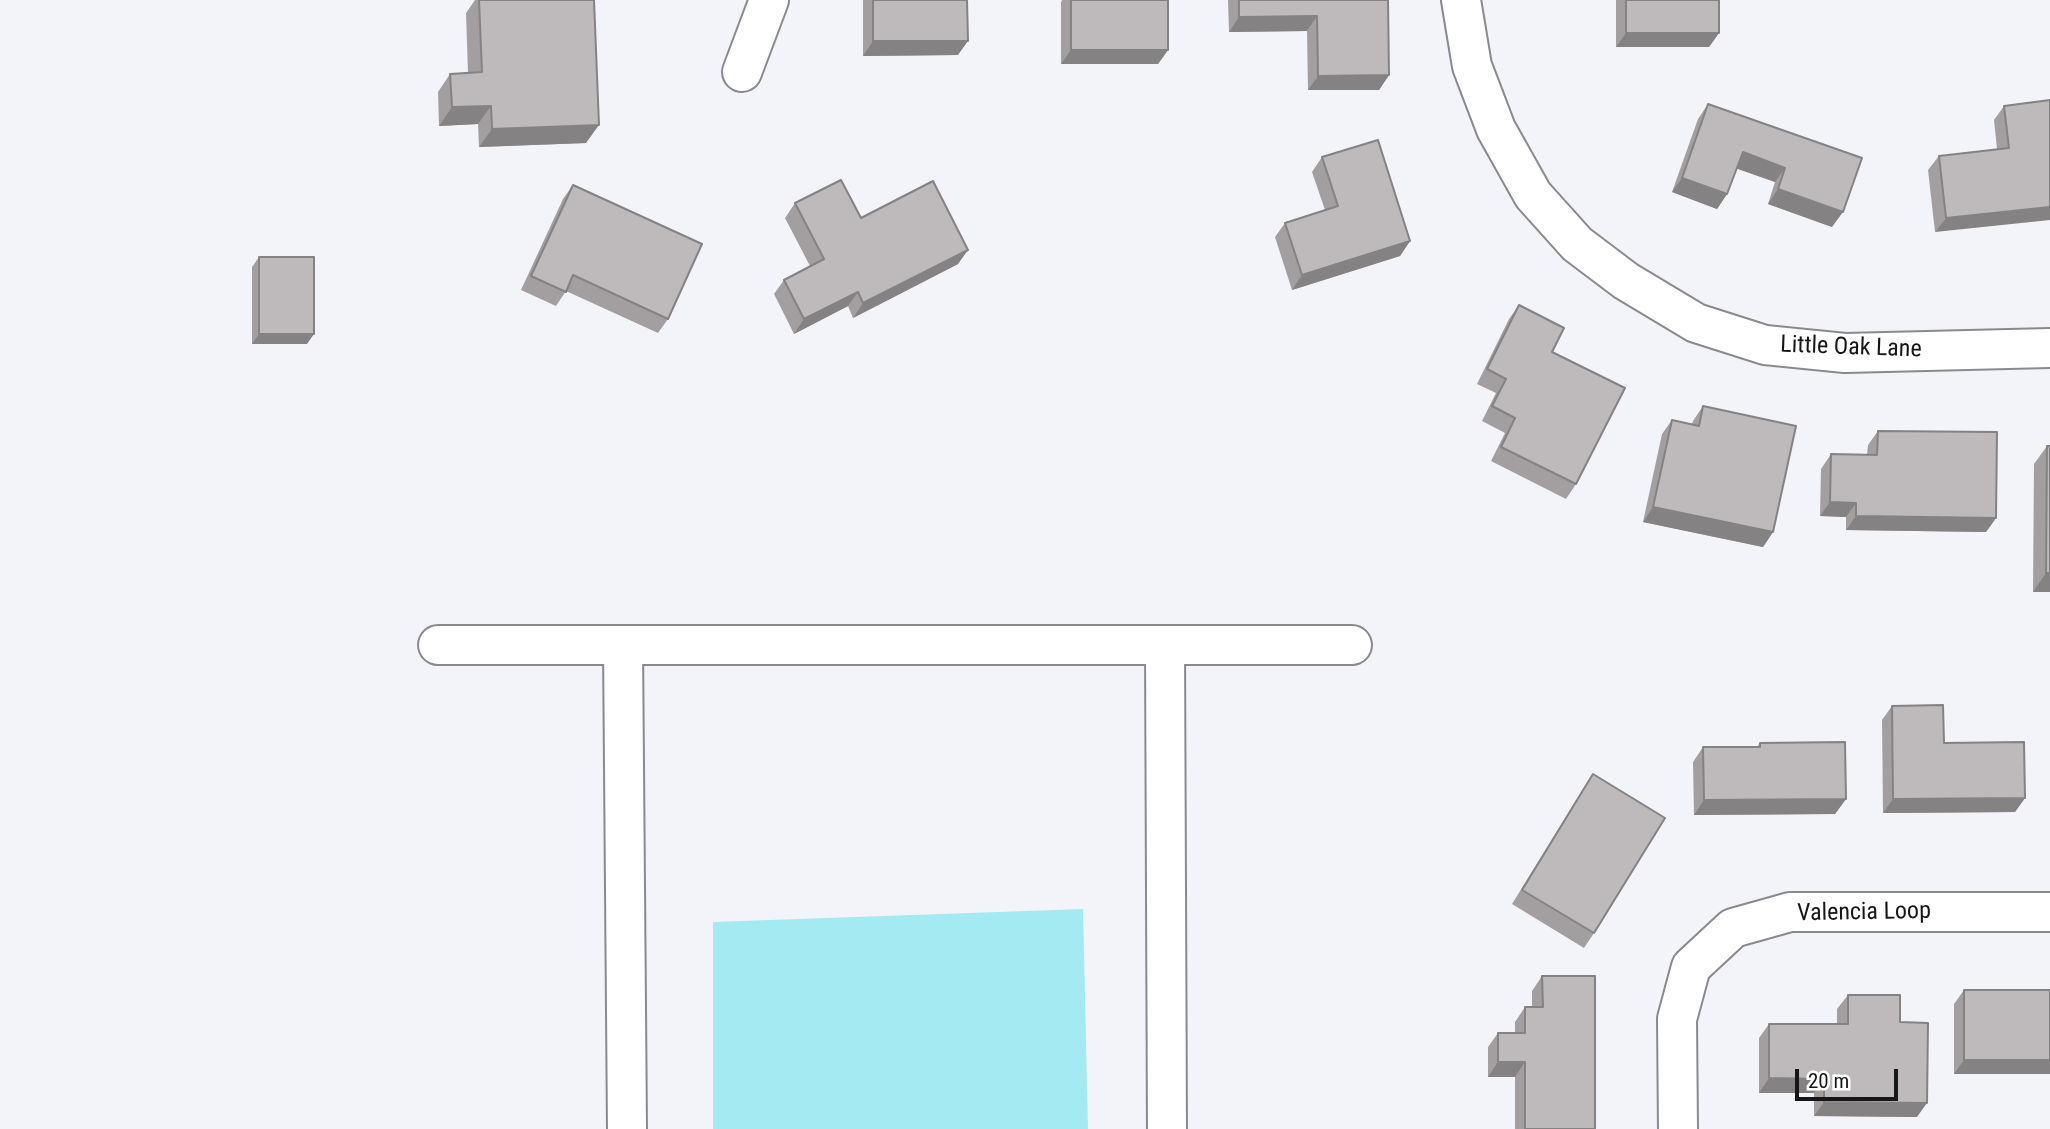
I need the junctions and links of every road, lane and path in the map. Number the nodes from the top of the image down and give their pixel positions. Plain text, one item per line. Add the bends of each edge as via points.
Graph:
1 (769, 0) edge
2 (1461, 0) edge
3 (741, 72) dead end
4 (2050, 348) edge
5 (438, 645) dead end
6 (623, 645) junction
7 (1165, 645) junction
8 (1352, 645) dead end
9 (2050, 912) edge
10 (627, 1129) edge
11 (1167, 1129) edge
12 (1678, 1129) edge

1 - 3 street
2 - 4 street, Little Oak Lane via 1472,66 1496,129 1534,195 1577,244 1626,281 1696,323 1765,345 1845,353
5 - 6 street
6 - 7 street
6 - 10 street
7 - 8 street
7 - 11 street
9 - 12 street, Valencia Loop via 1790,912 1733,928 1691,967 1677,1019

